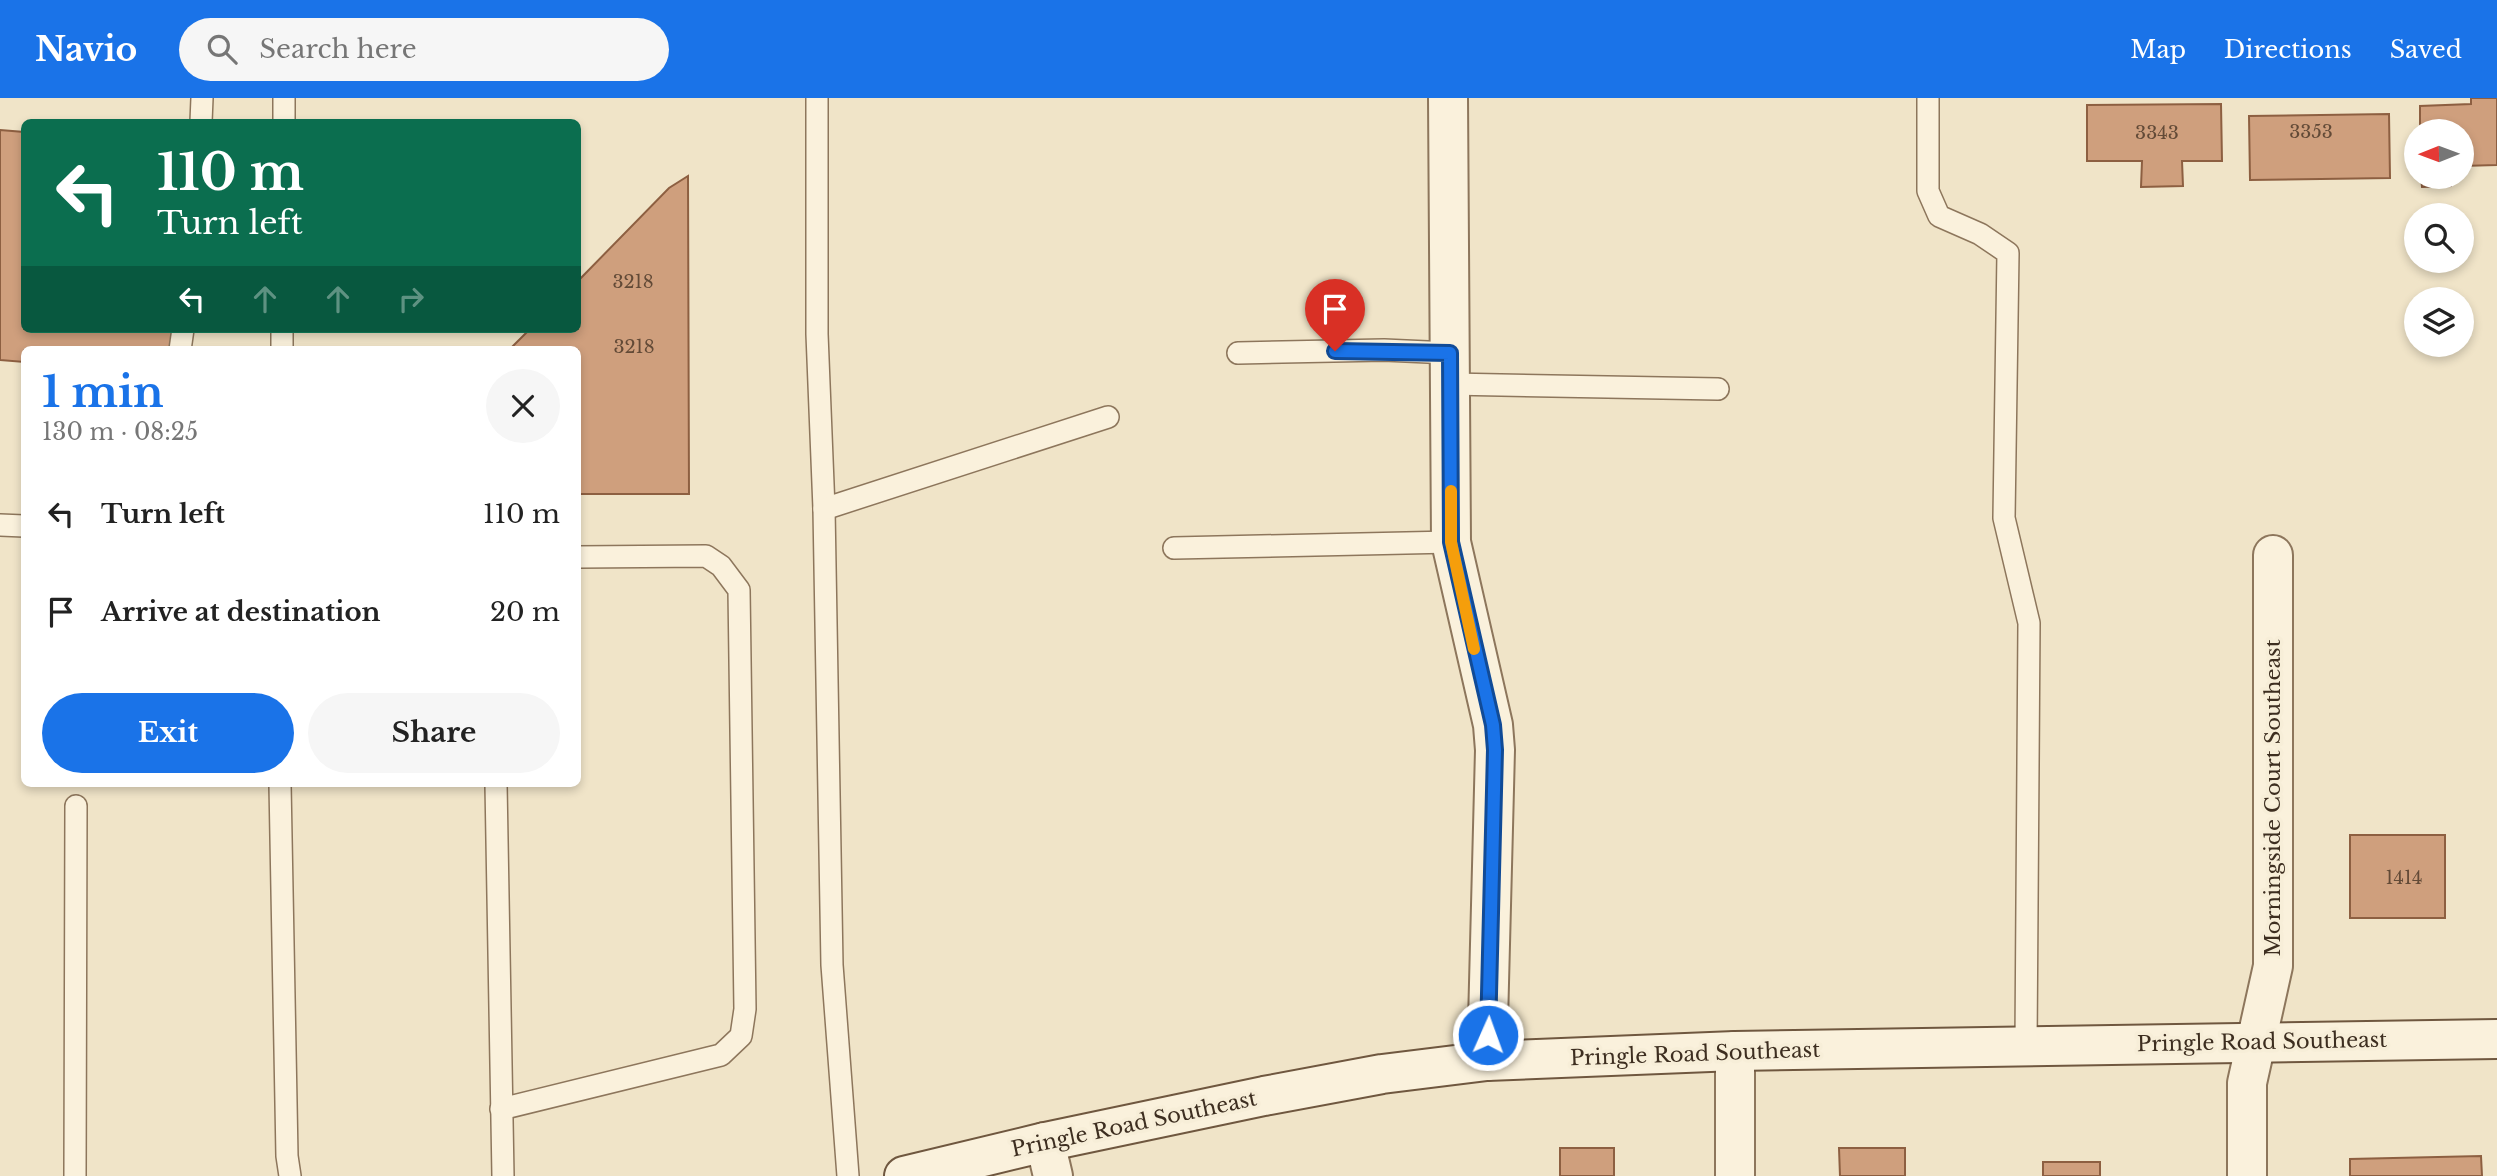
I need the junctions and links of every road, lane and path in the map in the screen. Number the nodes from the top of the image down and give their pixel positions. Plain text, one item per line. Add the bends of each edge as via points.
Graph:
1 (202, 98) edge
2 (284, 98) edge
3 (817, 98) edge
4 (1448, 98) edge
5 (1928, 98) edge
6 (201, 119) edge
7 (284, 119) edge
8 (1238, 353) dead end
9 (1450, 368) junction
10 (1718, 389) dead end
11 (1108, 417) dead end
12 (824, 509) junction
13 (0, 525) edge
14 (21, 526) edge
15 (1451, 542) junction
16 (1174, 548) dead end
17 (2273, 555) dead end
18 (581, 557) edge
19 (280, 787) edge
20 (496, 787) edge
21 (76, 806) dead end
22 (2497, 1039) edge
23 (2259, 1041) junction
24 (2026, 1045) junction
25 (1735, 1051) junction
26 (1487, 1061) junction
27 (501, 1109) junction
28 (1049, 1159) edge
29 (75, 1176) edge
30 (290, 1176) edge
31 (503, 1176) edge
32 (848, 1176) edge
33 (904, 1176) edge
34 (1735, 1176) edge
35 (2247, 1176) edge

1 - 6 lane
2 - 7 lane
3 - 12 lane via 817,334
4 - 9 street
5 - 24 lane via 1928,191 1939,216 1980,234 2008,253 2004,518 2029,623
8 - 9 lane via 1384,350
9 - 10 lane
9 - 15 street
11 - 12 lane
12 - 32 lane via 832,965
13 - 14 lane
15 - 16 lane
15 - 26 street via 1495,750
17 - 23 street, Morningside Court Southeast via 2273,966
18 - 27 lane via 706,556 721,566 739,590 745,1009 741,1036 721,1055
19 - 30 lane
20 - 27 lane
21 - 29 lane
22 - 23 street, Pringle Road Southeast
23 - 24 street, Pringle Road Southeast
23 - 35 street, Morningside Court Southeast via 2247,1083
24 - 25 street, Pringle Road Southeast
25 - 26 street, Pringle Road Southeast
25 - 34 street
26 - 28 street, Pringle Road Southeast via 1382,1074
27 - 31 lane
28 - 33 street, Pringle Road Southeast

